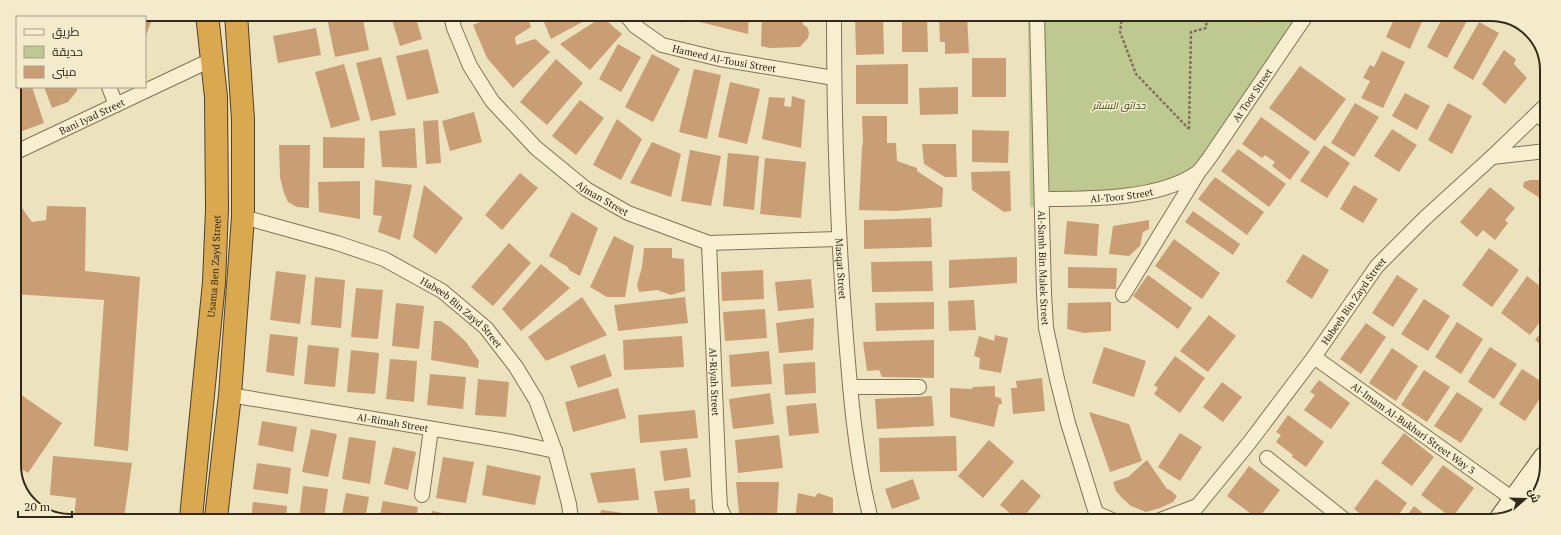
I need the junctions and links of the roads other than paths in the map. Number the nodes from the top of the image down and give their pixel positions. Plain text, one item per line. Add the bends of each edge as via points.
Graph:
1 (207, 21) edge
2 (236, 21) edge
3 (452, 21) edge
4 (631, 21) edge
5 (834, 21) edge
6 (1037, 21) edge
7 (1302, 21) edge
8 (212, 59) junction
9 (834, 78) junction
10 (109, 88) edge
11 (116, 105) junction
12 (1540, 116) edge
13 (21, 150) edge
14 (1540, 152) edge
15 (1492, 158) junction
16 (1198, 173) junction
17 (1042, 199) junction
18 (243, 217) junction
19 (838, 239) junction
20 (709, 243) junction
21 (1123, 295) dead end
22 (1314, 356) junction
23 (850, 387) junction
24 (919, 387) dead end
25 (230, 395) junction
26 (431, 429) junction
27 (555, 451) junction
28 (1267, 458) dead end
29 (1540, 462) edge
30 (422, 495) dead end
31 (1513, 499) junction
32 (1198, 506) junction
33 (1504, 512) edge
34 (191, 514) edge
35 (216, 514) edge
36 (570, 514) edge
37 (723, 514) edge
38 (870, 514) edge
39 (1095, 514) edge
40 (1176, 514) edge
41 (1191, 514) edge
42 (1337, 514) edge

1 - 8 highway, Usama Ben Zayd Street
2 - 18 highway via 243,120
3 - 20 street, Ajman Street via 470,66 492,101 536,148 586,189 628,213
4 - 9 street, Hameed Al-Tousi Street via 662,45 720,59
5 - 9 street, Masqat Street
6 - 17 street, Al-Samh Bin Malek Street
7 - 16 street, At Toor Street
8 - 11 street, Bani Iyad Street
8 - 34 highway, Usama Ben Zayd Street via 216,98 217,209 214,282
9 - 19 street, Masqat Street
10 - 11 street
11 - 13 street, Bani Iyad Street
12 - 15 street, Habeeb Bin Zayd Street
14 - 15 street
15 - 22 street, Habeeb Bin Zayd Street via 1425,218 1377,266
16 - 17 street, Al-Toor Street via 1178,183 1150,191 1100,199
16 - 21 street, At Toor Street
17 - 39 street, Al-Samh Bin Malek Street via 1046,328 1066,416
18 - 25 highway
18 - 27 street, Habeeb Bin Zayd Street via 338,243 384,259 442,291 486,328 516,367 536,400
19 - 20 street, Ajman Street
19 - 23 street, Masqat Street
20 - 37 street, Al-Riyah Street via 720,508
22 - 31 street, Al-Imam Al-Bukhari Street Way 3
22 - 32 street, Habeeb Bin Zayd Street
23 - 24 street
23 - 38 street, Masqat Street via 860,465
25 - 26 street, Al-Rimah Street
25 - 35 highway
26 - 27 street, Al-Rimah Street
26 - 30 street
27 - 36 street, Habeeb Bin Zayd Street
28 - 42 street
29 - 31 street
31 - 33 street
32 - 40 street
32 - 41 street, Habeeb Bin Zayd Street

